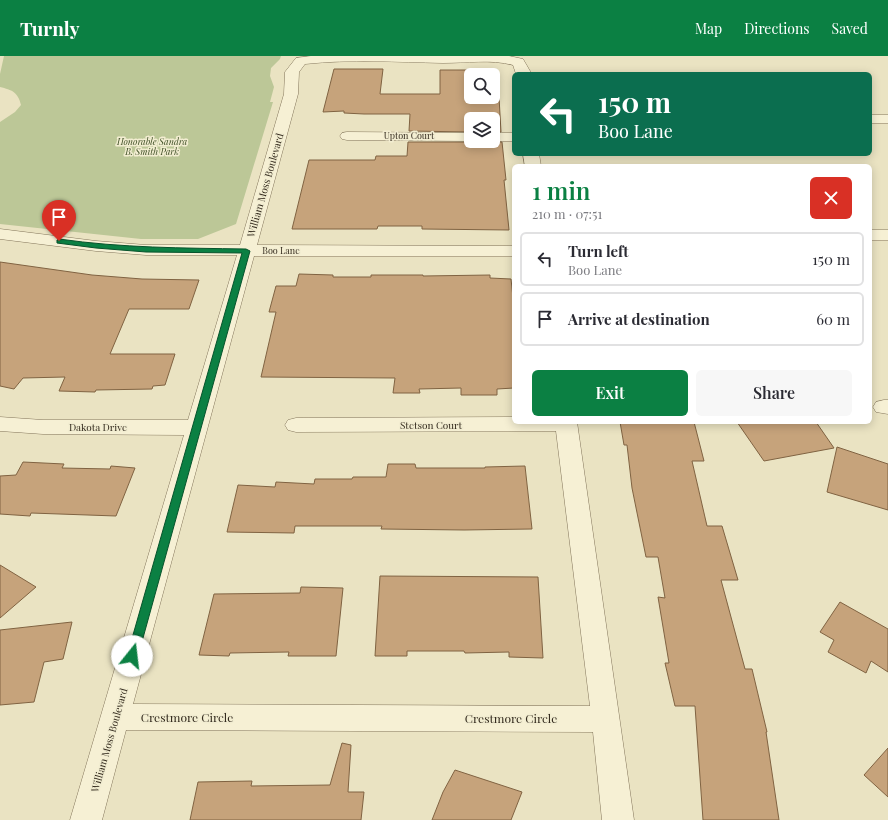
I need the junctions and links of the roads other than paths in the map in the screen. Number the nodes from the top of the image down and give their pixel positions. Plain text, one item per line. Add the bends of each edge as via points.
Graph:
1 (523, 72) edge
2 (872, 119) edge
3 (888, 119) edge
4 (346, 136) dead end
5 (464, 137) edge
6 (500, 137) edge
7 (512, 137) edge
8 (0, 234) edge
9 (872, 235) edge
10 (888, 235) edge
11 (246, 251) junction
12 (512, 251) edge
13 (512, 423) edge
14 (0, 424) edge
15 (566, 424) edge
16 (296, 425) dead end
17 (196, 428) junction
18 (115, 718) junction
19 (606, 719) junction
20 (86, 820) edge
21 (618, 820) edge

1 - 11 street, William Moss Boulevard via 518,62 497,57 328,58 301,61 292,72 291,94
2 - 3 street
4 - 5 street, Upton Court
6 - 7 street
8 - 11 street, Boo Lane via 139,250
9 - 10 street
11 - 12 street, Boo Lane
11 - 17 street, William Moss Boulevard
13 - 16 street, Stetson Court
14 - 17 street, Dakota Drive via 43,427
15 - 19 street
17 - 18 street, William Moss Boulevard
18 - 19 street, Crestmore Circle
18 - 20 street, William Moss Boulevard
19 - 21 street

